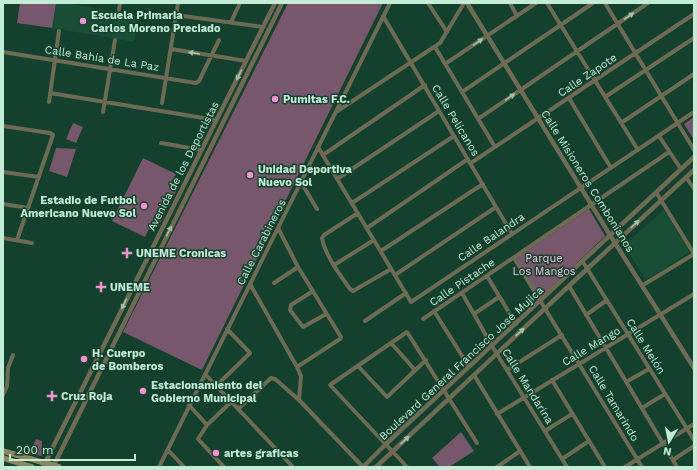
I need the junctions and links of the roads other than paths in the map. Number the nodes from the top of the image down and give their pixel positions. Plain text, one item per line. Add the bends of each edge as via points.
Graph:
1 (120, 3) edge
2 (178, 3) edge
3 (240, 3) edge
4 (275, 3) edge
5 (282, 3) edge
6 (390, 3) edge
7 (428, 3) edge
8 (464, 3) edge
9 (467, 3) edge
10 (510, 3) edge
11 (536, 3) edge
12 (547, 3) edge
13 (593, 3) edge
14 (605, 3) edge
15 (648, 3) edge
16 (119, 10) dead end
17 (694, 14) edge
18 (176, 15) junction
19 (269, 15) junction
20 (383, 16) junction
21 (517, 16) junction
22 (275, 18) junction
23 (228, 22) junction
24 (617, 24) junction
25 (561, 25) junction
26 (263, 27) junction
27 (59, 31) dead end
28 (447, 32) junction
29 (488, 36) junction
30 (694, 38) edge
31 (115, 40) dead end
32 (219, 40) dead end
33 (435, 47) junction
34 (170, 49) junction
35 (577, 51) junction
36 (3, 52) edge
37 (635, 53) junction
38 (211, 56) junction
39 (55, 60) junction
40 (246, 61) junction
41 (410, 62) junction
42 (445, 64) junction
43 (504, 64) junction
44 (110, 69) junction
45 (645, 70) junction
46 (694, 74) edge
47 (166, 78) junction
48 (595, 80) junction
49 (425, 86) junction
50 (520, 90) junction
51 (462, 92) junction
52 (50, 93) junction
53 (661, 96) junction
54 (605, 97) junction
55 (569, 98) junction
56 (49, 102) dead end
57 (105, 102) junction
58 (162, 103) dead end
59 (439, 110) junction
60 (103, 112) dead end
61 (335, 112) junction
62 (694, 112) edge
63 (538, 118) junction
64 (478, 119) junction
65 (216, 120) junction
66 (621, 123) junction
67 (678, 123) junction
68 (3, 126) edge
69 (454, 136) junction
70 (659, 136) junction
71 (160, 143) dead end
72 (318, 147) junction
73 (495, 147) junction
74 (201, 150) junction
75 (638, 150) junction
76 (694, 150) edge
77 (670, 152) junction
78 (323, 155) junction
79 (694, 157) edge
80 (469, 161) junction
81 (611, 168) junction
82 (681, 169) junction
83 (694, 170) edge
84 (3, 172) edge
85 (39, 177) junction
86 (188, 177) junction
87 (686, 177) junction
88 (337, 179) junction
89 (194, 180) junction
90 (669, 180) junction
91 (301, 182) junction
92 (483, 184) junction
93 (581, 188) junction
94 (675, 188) junction
95 (694, 190) edge
96 (656, 192) junction
97 (661, 201) junction
98 (352, 203) junction
99 (3, 204) edge
100 (592, 204) junction
101 (496, 207) junction
102 (640, 207) junction
103 (28, 208) junction
104 (317, 209) dead end
105 (358, 213) junction
106 (646, 214) junction
107 (278, 228) junction
108 (367, 228) junction
109 (512, 234) junction
110 (610, 234) junction
111 (3, 238) edge
112 (17, 240) junction
113 (374, 240) junction
114 (32, 243) dead end
115 (615, 243) junction
116 (381, 251) junction
117 (149, 252) junction
118 (694, 254) edge
119 (158, 256) junction
120 (514, 258) junction
121 (582, 262) junction
122 (334, 265) junction
123 (298, 267) junction
124 (391, 269) junction
125 (587, 269) junction
126 (395, 275) junction
127 (487, 276) junction
128 (274, 283) dead end
129 (250, 284) junction
130 (643, 285) junction
131 (569, 286) junction
132 (313, 291) junction
133 (406, 293) junction
134 (462, 293) junction
135 (694, 294) edge
136 (499, 297) junction
137 (607, 300) junction
138 (540, 301) junction
139 (545, 308) junction
140 (434, 311) junction
141 (326, 314) junction
142 (474, 314) junction
143 (661, 314) junction
144 (586, 315) junction
145 (422, 319) dead end
146 (365, 321) dead end
147 (516, 324) junction
148 (227, 329) junction
149 (110, 331) junction
150 (628, 334) junction
151 (118, 335) junction
152 (562, 335) junction
153 (391, 343) junction
154 (492, 346) junction
155 (605, 348) junction
156 (497, 353) junction
157 (99, 354) junction
158 (13, 355) dead end
159 (106, 359) junction
160 (426, 360) junction
161 (579, 364) junction
162 (358, 366) junction
163 (298, 367) junction
164 (469, 367) junction
165 (694, 368) edge
166 (650, 369) junction
167 (415, 370) junction
168 (507, 370) junction
169 (90, 372) junction
170 (205, 374) junction
171 (474, 375) junction
172 (98, 376) junction
173 (552, 380) junction
174 (626, 382) junction
175 (216, 386) junction
176 (444, 390) junction
177 (3, 394) edge
178 (666, 394) junction
179 (78, 397) junction
180 (524, 397) junction
181 (449, 399) junction
182 (299, 400) junction
183 (86, 401) junction
184 (231, 402) junction
185 (189, 405) junction
186 (642, 408) junction
187 (238, 409) junction
188 (498, 414) junction
189 (572, 414) junction
190 (68, 416) junction
191 (76, 420) junction
192 (694, 424) edge
193 (207, 425) junction
194 (687, 429) junction
195 (545, 431) junction
196 (694, 440) edge
197 (589, 441) junction
198 (477, 443) dead end
199 (386, 444) junction
200 (663, 444) junction
201 (694, 446) edge
202 (168, 450) junction
203 (3, 451) edge
204 (520, 451) junction
205 (393, 452) junction
206 (3, 458) edge
207 (562, 459) junction
208 (637, 459) junction
209 (672, 460) junction
210 (44, 465) edge
211 (55, 466) edge
212 (32, 467) edge
213 (159, 467) edge
214 (184, 467) edge
215 (224, 467) edge
216 (293, 467) edge
217 (363, 467) edge
218 (376, 467) edge
219 (407, 467) edge
220 (497, 467) edge
221 (530, 467) edge
222 (567, 467) edge
223 (605, 467) edge
224 (625, 467) edge
225 (642, 467) edge
226 (677, 467) edge

1 - 16 street
2 - 18 street
3 - 23 street via 231,22
4 - 19 street, Avenida de los Deportistas
5 - 22 street, Avenida de los Deportistas
6 - 20 street, Calle Carabineros
7 - 28 street
8 - 28 street
9 - 29 street, Calle Misioneros Combonianos
10 - 21 street
11 - 21 street
12 - 25 street
13 - 25 street
14 - 24 street
24 -> 15 street
17 - 37 street, Calle Zapote
18 - 23 street
18 - 34 street
19 - 22 street
19 - 26 street, Avenida de los Deportistas
20 - 41 street, Calle Pelícanos
20 - 61 street, Calle Carabineros
21 - 29 street
22 - 89 street, Avenida de los Deportistas
23 - 26 street
24 - 35 street
24 - 37 street
25 - 35 street
25 - 43 street
26 - 40 street, Avenida de los Deportistas
27 - 39 street
28 - 33 street
42 -> 29 street
29 - 43 street, Calle Misioneros Combonianos
30 - 45 street
31 - 44 street
32 - 38 street
33 - 41 street
33 - 42 street
38 -> 34 street
34 - 47 street
35 - 48 street
35 - 50 street
36 - 39 street, Calle Bahía de La Paz
37 - 45 street
37 - 48 street, Calle Zapote
38 - 40 street
38 - 47 street, Calle Bahía de La Paz via 198,83
39 - 44 street, Calle Bahía de La Paz
39 - 52 street
40 -> 65 street, Avenida de los Deportistas
41 - 49 street, Calle Pelícanos
41 - 61 street
42 - 51 street
43 - 50 street, Calle Misioneros Combonianos
43 - 51 street
44 - 47 street, Calle Bahía de La Paz
44 - 57 street
45 - 53 street
45 - 54 street
46 - 53 street
47 - 58 street
48 - 54 street
48 - 55 street, Calle Zapote
49 - 59 street, Calle Pelícanos
49 - 78 street
50 - 63 street, Calle Misioneros Combonianos
64 -> 50 street
51 - 64 street
52 - 56 street
52 - 57 street
53 - 66 street
53 - 67 street
54 - 66 street
55 - 63 street, Calle Zapote
55 - 81 street
57 - 60 street
57 - 65 street
59 - 69 street, Calle Pelícanos
59 - 88 street
61 - 72 street, Calle Carabineros
62 - 67 street, Calle Balandra
63 - 73 street, Calle Zapote
63 - 93 street, Calle Misioneros Combonianos
64 - 73 street
65 - 74 street, Avenida de los Deportistas
66 - 75 street
67 - 70 street, Calle Balandra
67 - 76 street
68 - 85 street via 53,135
69 - 80 street, Calle Pelícanos
69 - 98 street
70 - 75 street, Calle Balandra
70 - 77 street
71 - 74 street
72 - 78 street
72 - 91 street, Calle Carabineros
73 - 80 street, Calle Zapote
74 - 86 street, Avenida de los Deportistas
75 - 81 street, Calle Balandra
77 - 82 street
77 - 100 street, Calle Pistache
78 - 88 street
79 - 82 street, Boulevard General Francisco José Mujica
80 - 92 street, Calle Pelícanos
80 - 108 street, Calle Zapote
81 - 93 street, Calle Balandra
82 - 90 street, Boulevard General Francisco José Mujica
83 - 87 street, Boulevard General Francisco José Mujica
84 - 85 street
85 - 103 street
86 - 89 street
86 - 117 street, Avenida de los Deportistas
87 - 94 street, Boulevard General Francisco José Mujica
87 - 95 street
88 - 98 street
119 -> 89 street, Avenida de los Deportistas
90 - 94 street
90 - 96 street, Boulevard General Francisco José Mujica
91 - 104 street
91 - 107 street, Calle Carabineros
92 - 101 street, Calle Pelícanos
92 - 116 street
93 - 100 street, Calle Misioneros Combonianos
93 - 109 street, Calle Balandra
94 - 97 street, Boulevard General Francisco José Mujica
96 - 97 street
96 - 102 street, Boulevard General Francisco José Mujica
97 - 106 street, Boulevard General Francisco José Mujica
97 - 118 street
98 - 105 street
99 - 103 street
100 - 110 street, Calle Misioneros Combonianos
100 - 120 street, Calle Pistache
101 - 109 street, Calle Pelícanos
101 - 126 street
102 - 106 street
102 - 110 street, Boulevard General Francisco José Mujica
103 - 112 street
105 - 108 street
105 - 122 street via 322,238 322,243
115 -> 106 street, Boulevard General Francisco José Mujica
107 - 123 street
107 - 129 street, Calle Carabineros
108 - 113 street
109 - 133 street, Calle Balandra via 410,302
110 - 115 street, Calle Misioneros Combonianos
110 - 121 street, Boulevard General Francisco José Mujica
111 - 112 street
112 - 114 street
113 - 116 street
113 - 122 street
115 - 125 street, Boulevard General Francisco José Mujica
115 - 130 street, Calle Misioneros Combonianos
116 - 124 street
117 - 119 street
117 -> 149 street, Avenida de los Deportistas
118 - 130 street
119 - 151 street, Avenida de los Deportistas
120 - 127 street, Calle Pistache
120 - 138 street, Calle Tamarindo
121 - 125 street, Calle Melón
121 - 138 street, Boulevard General Francisco José Mujica
122 - 124 street via 353,291
123 - 128 street
123 - 132 street
124 - 126 street
125 - 131 street, Boulevard General Francisco José Mujica
125 - 137 street, Calle Melón
126 - 133 street
127 - 134 street, Calle Pistache
127 - 136 street
129 - 148 street, Calle Carabineros
129 - 163 street
130 - 143 street, Calle Misioneros Combonianos
131 - 139 street, Boulevard General Francisco José Mujica
131 - 144 street
132 - 141 street
132 - 141 street via 291,305 290,310 303,327
133 - 146 street
134 - 140 street, Calle Pistache
134 - 142 street, Calle Mandarina
135 - 143 street, Calle Mango
136 - 142 street
136 - 147 street
137 - 144 street
137 - 150 street, Calle Melón
138 - 139 street, Calle Tamarindo
138 - 147 street, Boulevard General Francisco José Mujica
139 - 152 street, Calle Tamarindo
156 -> 139 street, Boulevard General Francisco José Mujica
140 - 145 street, Calle Pistache
140 - 164 street
141 - 163 street via 341,338
142 - 154 street, Calle Mandarina
143 - 150 street, Calle Mango
143 - 165 street, Calle Misioneros Combonianos
144 - 155 street
147 - 154 street, Boulevard General Francisco José Mujica
148 - 170 street, Calle Carabineros
148 - 175 street via 250,353
149 - 151 street
149 - 157 street, Avenida de los Deportistas
150 - 155 street, Calle Mango
150 - 166 street, Calle Melón
151 - 159 street, Avenida de los Deportistas
152 - 161 street, Calle Tamarindo
152 - 168 street
153 - 160 street via 408,332
153 - 162 street
153 - 167 street
154 - 156 street, Calle Mandarina
154 - 164 street, Boulevard General Francisco José Mujica
155 - 161 street, Calle Mango
155 - 174 street
156 - 168 street, Calle Mandarina
156 - 171 street, Boulevard General Francisco José Mujica
157 - 159 street
157 - 169 street, Avenida de los Deportistas
158 - 177 street
159 - 172 street, Avenida de los Deportistas
160 - 167 street
160 - 176 street
161 - 173 street, Calle Mango
161 - 208 street, Calle Tamarindo
162 - 167 street via 387,397
162 - 199 street via 330,385
163 - 182 street via 301,376
164 - 176 street, Boulevard General Francisco José Mujica
166 - 174 street
166 - 178 street, Calle Melón
168 - 180 street, Calle Mandarina
169 - 172 street
169 - 179 street, Avenida de los Deportistas
170 - 175 street
170 - 185 street, Calle Carabineros
171 - 181 street, Boulevard General Francisco José Mujica
171 - 188 street
172 - 183 street, Avenida de los Deportistas
173 - 180 street, Calle Mango
173 - 189 street
174 - 186 street
175 - 184 street
176 - 181 street
176 - 199 street, Boulevard General Francisco José Mujica
178 - 186 street
178 - 194 street, Calle Melón
179 - 183 street
179 - 190 street, Avenida de los Deportistas
180 - 188 street, Calle Mango
180 - 195 street, Calle Mandarina
181 - 198 street
205 -> 181 street, Boulevard General Francisco José Mujica
182 - 187 street via 271,378
182 - 217 street
183 - 191 street, Avenida de los Deportistas
184 - 187 street
184 - 193 street
185 - 193 street
185 - 202 street, Calle Carabineros
186 - 200 street
187 - 216 street
188 - 204 street
189 - 195 street
189 - 197 street
190 - 191 street
190 - 210 street, Avenida de los Deportistas
191 - 211 street, Avenida de los Deportistas
192 - 194 street
193 - 215 street via 198,439
194 - 196 street, Calle Melón
194 - 200 street
195 - 207 street, Calle Mandarina
197 - 207 street
197 - 223 street
199 - 205 street
199 - 217 street, Boulevard General Francisco José Mujica
200 - 208 street
200 - 209 street
201 - 209 street
202 - 213 street, Calle Carabineros
202 - 214 street
203 - 210 main road
204 - 220 street
204 - 221 street
205 - 218 street, Boulevard General Francisco José Mujica
205 - 219 street
206 - 212 main road
207 - 222 street, Calle Mandarina
208 - 224 street
208 - 225 street, Calle Tamarindo
209 - 226 street
210 - 211 main road

